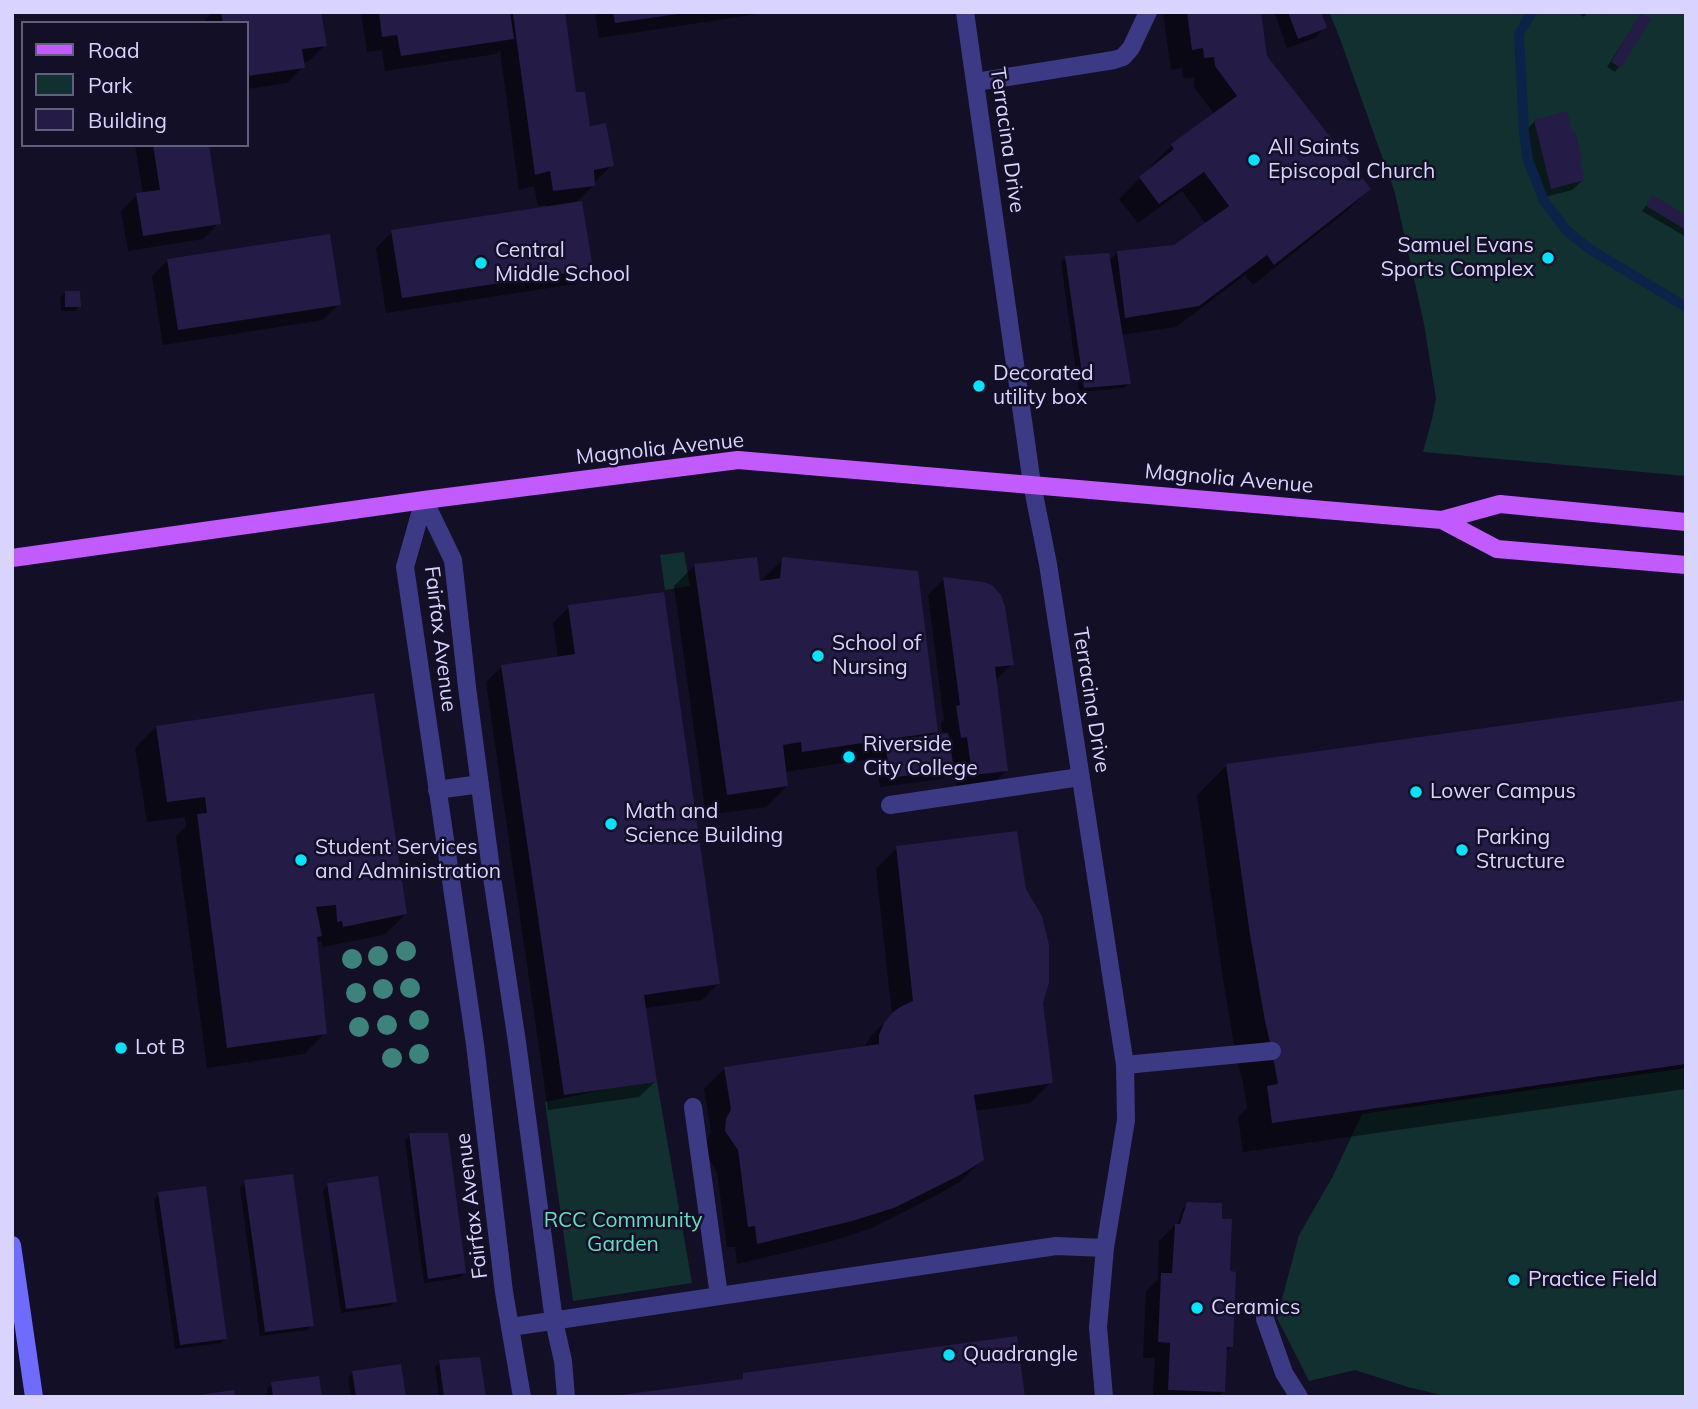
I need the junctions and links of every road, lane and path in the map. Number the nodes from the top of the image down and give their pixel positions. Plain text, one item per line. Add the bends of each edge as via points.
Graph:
1 (965, 12) edge
2 (1148, 12) edge
3 (976, 82) junction
4 (1032, 484) junction
5 (424, 500) junction
6 (1442, 520) junction
7 (1686, 522) edge
8 (12, 558) edge
9 (1686, 565) edge
10 (1080, 777) junction
11 (480, 785) junction
12 (437, 790) junction
13 (890, 805) dead end
14 (1272, 1051) dead end
15 (1125, 1065) junction
16 (694, 1107) dead end
17 (12, 1245) edge
18 (1105, 1248) junction
19 (719, 1296) junction
20 (1265, 1320) dead end
21 (554, 1321) junction
22 (511, 1327) junction
23 (34, 1397) edge
24 (522, 1397) edge
25 (566, 1397) edge
26 (1104, 1397) edge
27 (1299, 1397) edge

1 - 3 street, Terracina Drive
2 - 3 street via 1124,57
3 - 4 street, Terracina Drive
4 - 5 main road, Magnolia Avenue via 738,460
4 - 6 main road, Magnolia Avenue
4 - 10 street, Terracina Drive
5 - 8 main road, Magnolia Avenue
5 - 11 street, Fairfax Avenue via 453,560
5 - 12 street, Fairfax Avenue via 405,567
6 - 7 main road, Magnolia Avenue via 1500,504
6 - 9 main road, Magnolia Avenue via 1497,548
10 - 13 street
10 - 15 street, Terracina Drive
11 - 12 street
11 - 21 street, Fairfax Avenue
12 - 22 street, Fairfax Avenue
14 - 15 street
15 - 18 street, Terracina Drive via 1126,1120
16 - 19 street
17 - 23 street
18 - 19 street via 1056,1246
18 - 26 street, Terracina Drive via 1098,1327
19 - 21 street
20 - 27 street via 1284,1373
21 - 22 street
21 - 25 street, Fairfax Avenue
22 - 24 street, Fairfax Avenue

